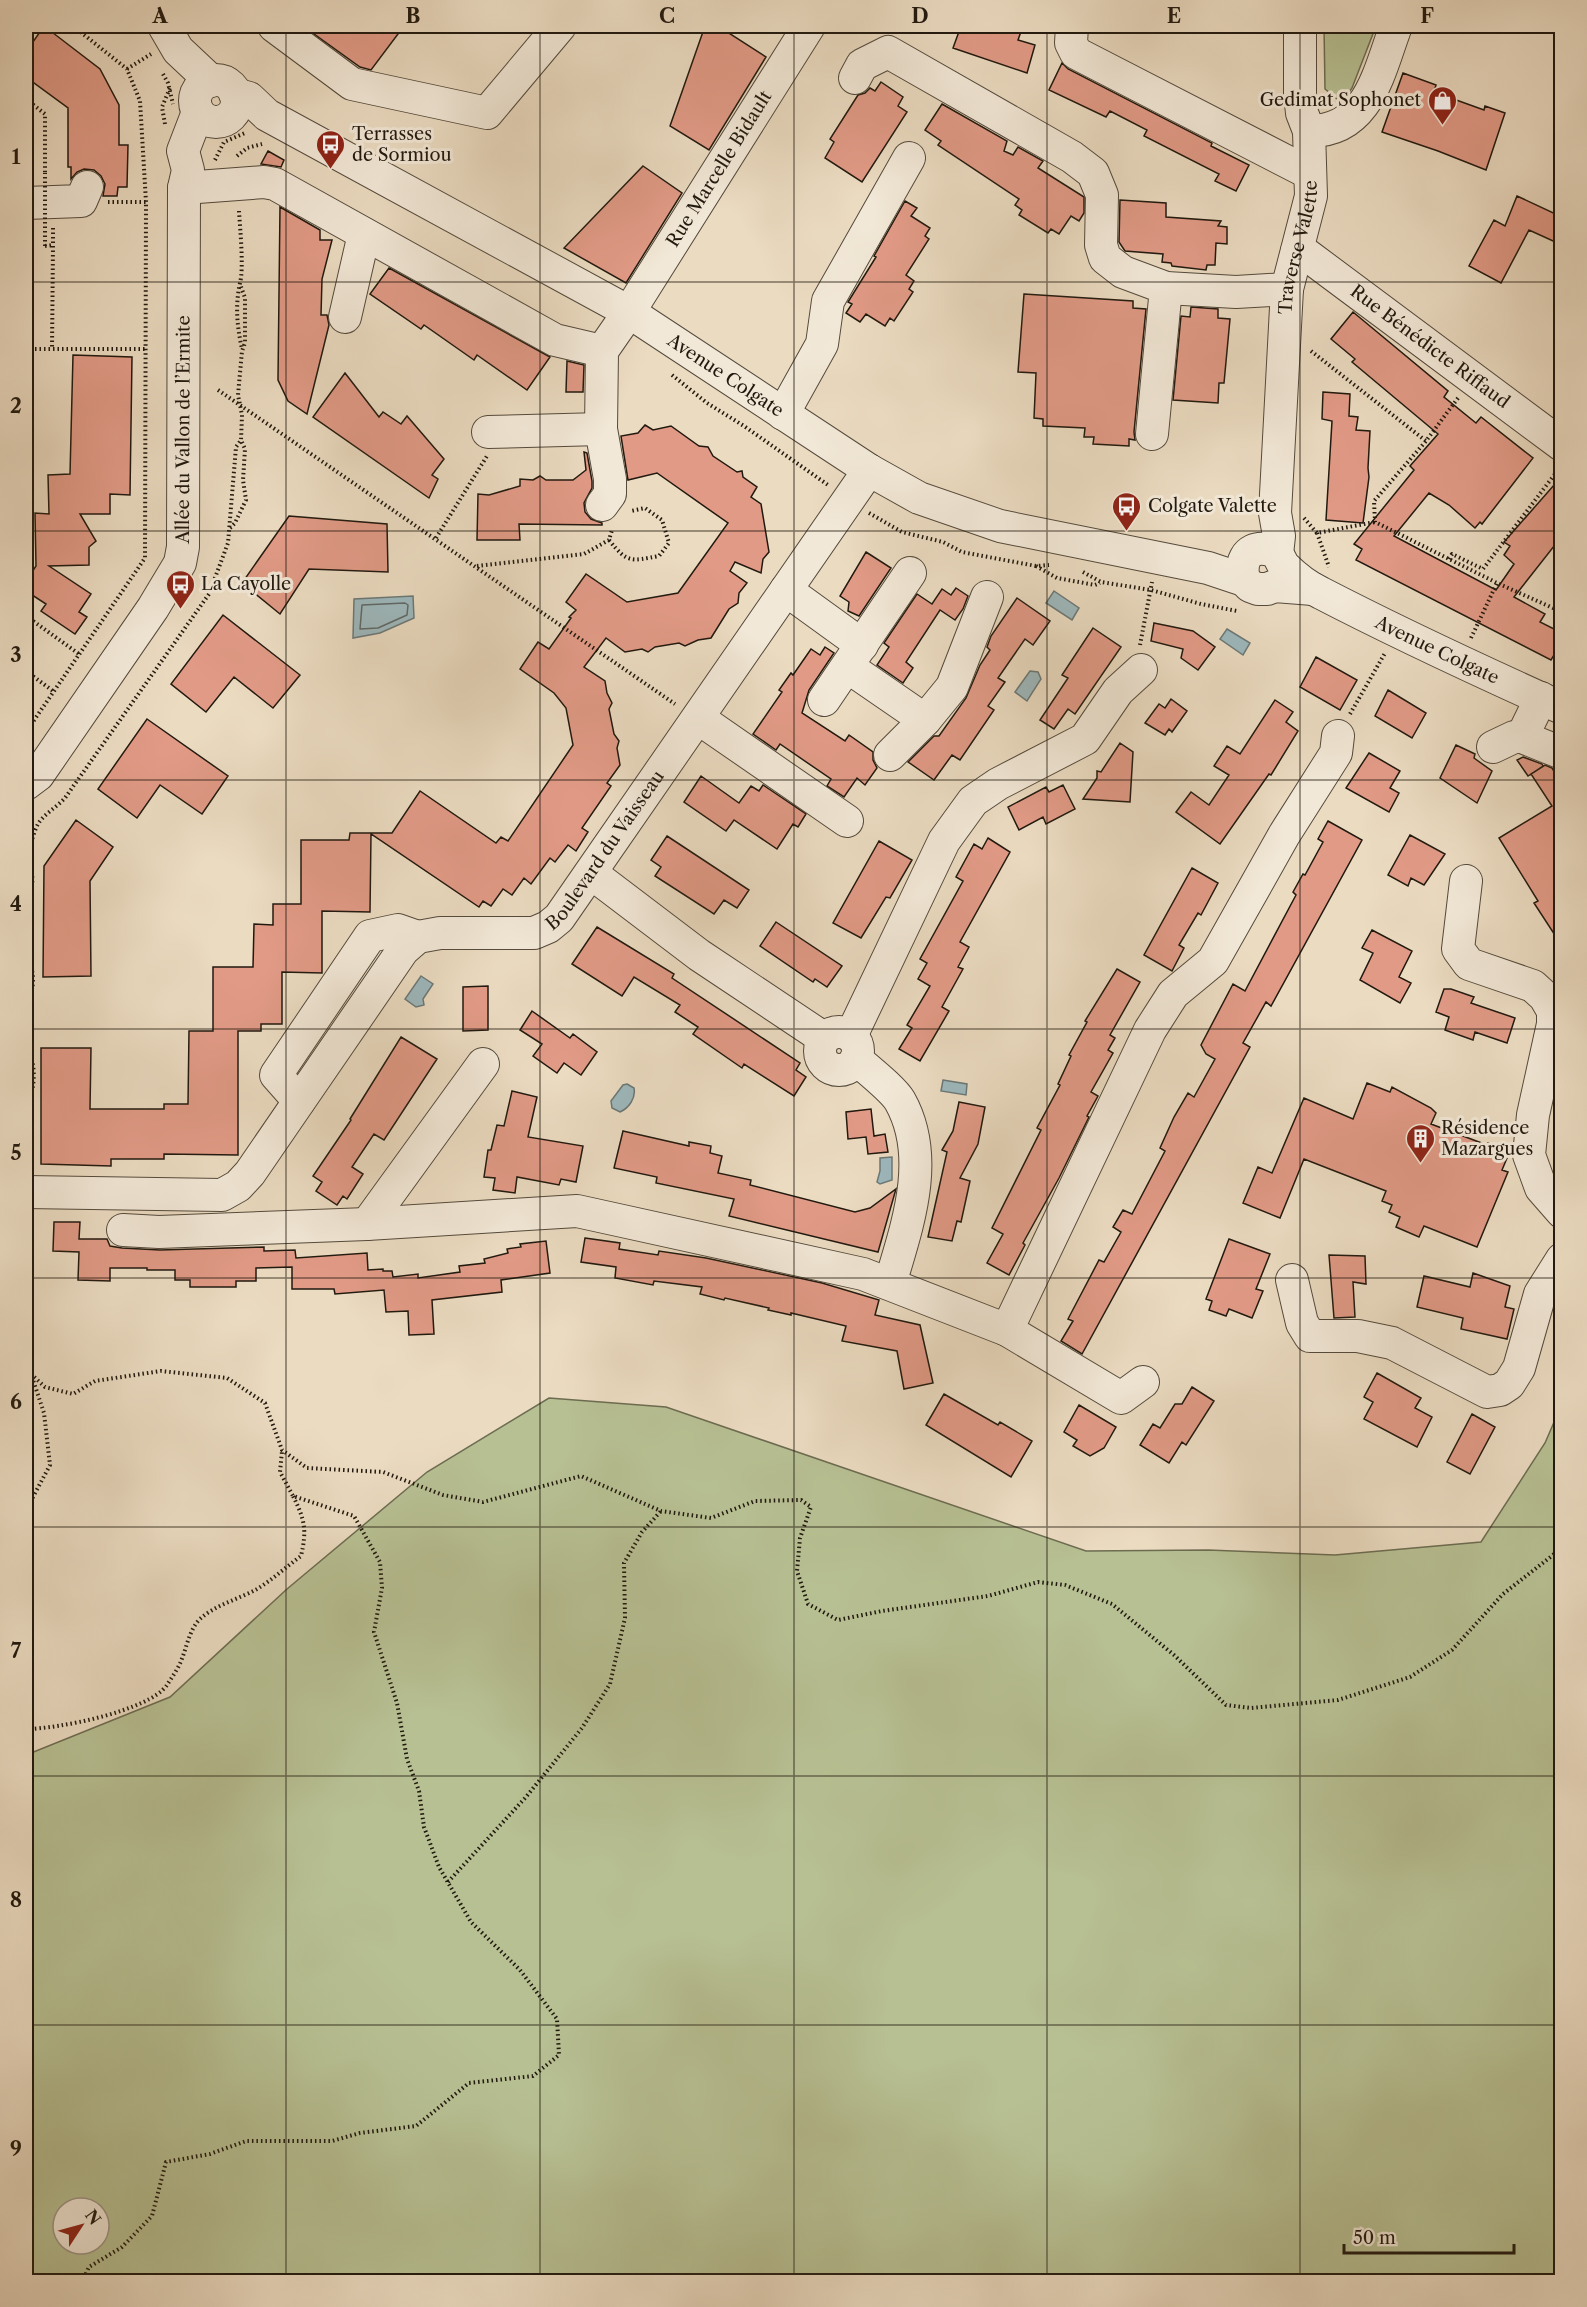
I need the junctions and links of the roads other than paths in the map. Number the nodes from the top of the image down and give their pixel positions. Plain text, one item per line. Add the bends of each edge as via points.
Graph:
1 (274, 26) edge
2 (560, 26) edge
3 (809, 26) edge
4 (1072, 26) edge
5 (1300, 26) edge
6 (1396, 26) edge
7 (159, 52) edge
8 (855, 78) dead end
9 (208, 106) junction
10 (1309, 131) junction
11 (909, 158) dead end
12 (1309, 173) junction
13 (186, 179) junction
14 (31, 190) edge
15 (96, 194) road end
16 (364, 234) junction
17 (1297, 251) junction
18 (1166, 288) junction
19 (1287, 290) junction
20 (629, 312) junction
21 (345, 317) dead end
22 (602, 351) junction
23 (783, 414) junction
24 (602, 429) junction
25 (488, 432) road end
26 (1152, 434) dead end
27 (1561, 456) edge
28 (869, 470) junction
29 (613, 513) road end
30 (1263, 565) junction
31 (910, 573) dead end
32 (786, 590) junction
33 (987, 597) dead end
34 (855, 656) junction
35 (1141, 670) road end
36 (824, 700) dead end
37 (1551, 703) edge
38 (698, 718) junction
39 (925, 720) junction
40 (1338, 736) road end
41 (1522, 737) junction
42 (1493, 747) dead end
43 (1562, 753) edge
44 (890, 755) dead end
45 (26, 784) edge
46 (847, 821) dead end
47 (591, 873) junction
48 (1466, 880) dead end
49 (843, 1045) junction
50 (483, 1064) dead end
51 (27, 1207) edge
52 (1562, 1212) edge
53 (367, 1224) junction
54 (123, 1230) dead end
55 (1562, 1259) edge
56 (1292, 1280) dead end
57 (890, 1284) junction
58 (1007, 1330) junction
59 (1143, 1382) dead end

1 - 2 street via 352,84 487,113
3 - 20 street, Rue Marcelle Bidault
4 - 12 street via 1071,43 1076,53
5 - 10 street, Traverse Valette via 1300,94
6 - 10 street via 1368,98 1358,112 1348,122 1333,128
7 - 9 street
8 - 18 street via 862,65 888,52 1072,157 1093,173 1102,195 1101,245 1105,258 1123,272
9 - 13 street via 200,161
9 - 20 street, Avenue Colgate via 249,98 267,115
10 - 12 street, Traverse Valette
11 - 23 street via 828,301 822,344
12 - 17 street, Traverse Valette via 1311,196
13 - 16 street via 275,184
13 - 45 street, Allée du Vallon de l’Ermite via 180,562 153,608 38,775
14 - 15 street via 81,201
16 - 21 street
16 - 22 street via 555,340
17 - 19 street, Traverse Valette
17 - 27 street, Rue Bénédicte Riffaud
18 - 19 street
18 - 26 street
19 - 30 street, Traverse Valette via 1275,513
20 - 22 street, Rue Marcelle Bidault
20 - 23 street, Avenue Colgate
22 - 24 street
23 - 28 street, Avenue Colgate
24 - 25 street
24 - 29 street
28 - 30 street, Avenue Colgate via 919,498 1000,526 1208,568
28 - 32 street, Boulevard du Vaisseau
30 - 37 street, Avenue Colgate via 1322,582 1385,626
31 - 34 street
32 - 34 street
32 - 38 street, Boulevard du Vaisseau
33 - 39 street via 952,687
34 - 36 street
34 - 39 street
35 - 49 street via 1118,691 1084,739 998,784 974,801 944,841
37 - 41 street
38 - 46 street
38 - 47 street, Boulevard du Vaisseau
39 - 44 street
40 - 58 street via 1336,753 1284,835 1213,961 1173,994 1150,1030
41 - 42 street
41 - 43 street
47 - 49 street via 699,955 816,1033
47 - 51 street, Boulevard du Vaisseau via 559,918 534,933 440,933 418,937 403,950 238,1186 222,1195
48 - 52 street via 1458,950 1469,964 1533,986 1553,1011 1528,1155 1541,1188
49 - 57 street via 899,1099 915,1142 914,1191
50 - 53 street
53 - 54 street
53 - 57 street via 577,1211 863,1274
55 - 56 street via 1540,1294 1519,1368 1509,1384 1487,1392 1392,1343 1358,1336 1310,1336 1302,1323
57 - 58 street
58 - 59 street via 1121,1398

